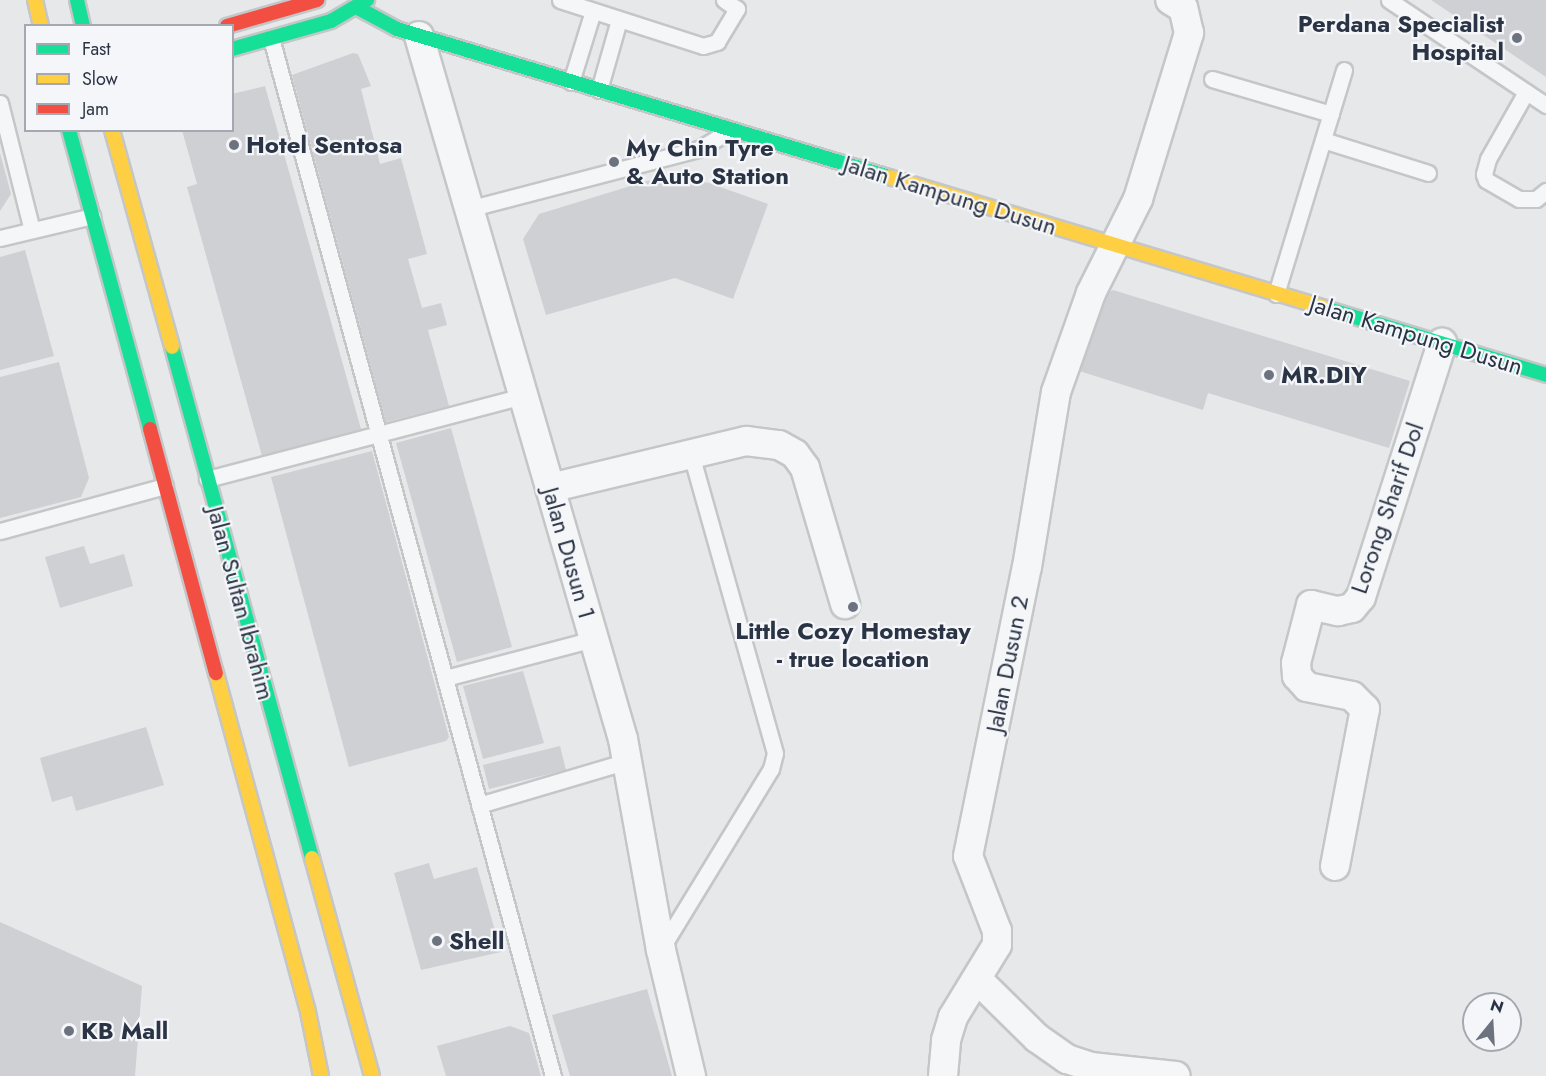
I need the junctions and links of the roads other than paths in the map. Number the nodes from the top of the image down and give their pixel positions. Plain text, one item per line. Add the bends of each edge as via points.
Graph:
1 (35, 0) edge
2 (77, 0) edge
3 (317, 0) edge
4 (560, 0) edge
5 (724, 0) edge
6 (1170, 0) edge
7 (1389, 0) edge
8 (363, 4) edge
9 (592, 11) junction
10 (619, 20) junction
11 (41, 24) edge
12 (83, 24) edge
13 (233, 24) edge
14 (419, 36) junction
15 (271, 38) junction
16 (234, 48) edge
17 (1344, 70) dead end
18 (1212, 79) dead end
19 (571, 82) junction
20 (598, 90) junction
21 (1526, 92) junction
22 (0, 104) edge
23 (1546, 105) edge
24 (1331, 114) junction
25 (731, 130) junction
26 (70, 132) edge
27 (113, 132) edge
28 (1323, 140) junction
29 (1428, 173) dead end
30 (1546, 191) edge
31 (468, 209) junction
32 (92, 216) junction
33 (32, 230) junction
34 (0, 238) edge
35 (1115, 245) junction
36 (1276, 294) junction
37 (1442, 344) junction
38 (1546, 375) edge
39 (523, 396) junction
40 (379, 434) junction
41 (692, 454) junction
42 (207, 479) junction
43 (165, 486) junction
44 (550, 488) junction
45 (0, 531) edge
46 (845, 604) dead end
47 (594, 639) junction
48 (445, 678) junction
49 (628, 761) junction
50 (479, 805) junction
51 (1335, 866) dead end
52 (660, 950) junction
53 (978, 980) junction
54 (321, 1076) edge
55 (372, 1076) edge
56 (553, 1076) edge
57 (691, 1076) edge
58 (943, 1076) edge
59 (1176, 1076) edge

1 - 11 main road
2 - 12 main road
3 - 13 main road
4 - 9 lane
5 - 10 lane via 737,9 711,46 695,45
6 - 35 street, Jalan Dusun 2 via 1183,8 1189,20 1189,33 1138,199
7 - 21 lane
8 - 14 main road, Jalan Kampung Dusun via 384,24
8 - 15 main road via 331,21
9 - 10 lane
9 - 19 lane
10 - 20 lane
14 - 19 main road, Jalan Kampung Dusun
14 - 31 street, Jalan Dusun 1
15 - 16 main road
15 - 40 lane
17 - 24 lane
18 - 24 lane
19 - 20 main road, Jalan Kampung Dusun
20 - 25 main road, Jalan Kampung Dusun
21 - 23 lane
21 - 30 lane via 1488,159 1484,174 1486,180 1519,199 1536,199
22 - 33 lane
24 - 28 lane
25 - 31 lane via 699,149
25 - 35 main road, Jalan Kampung Dusun
26 - 32 main road, Jalan Sultan Ibrahim
27 - 42 main road, Jalan Sultan Ibrahim
28 - 29 lane
28 - 36 lane
31 - 39 street, Jalan Dusun 1
32 - 33 lane
32 - 43 main road, Jalan Sultan Ibrahim
33 - 34 lane
35 - 36 main road, Jalan Kampung Dusun
35 - 53 street, Jalan Dusun 2 via 1091,293 1056,392 1027,567 969,851 970,865 997,931 996,951
36 - 37 main road, Jalan Kampung Dusun
37 - 38 main road, Jalan Kampung Dusun
37 - 51 street, Lorong Sharif Dol via 1361,597 1352,608 1338,611 1311,605 1296,663 1297,676 1307,687 1352,696 1365,709
39 - 40 lane
39 - 44 street, Jalan Dusun 1
40 - 42 lane
40 - 48 lane
41 - 44 street
41 - 46 street via 746,441 779,445 795,454 805,468
41 - 52 lane via 775,753 771,769
42 - 55 main road, Jalan Sultan Ibrahim
43 - 45 lane
43 - 54 main road, Jalan Sultan Ibrahim via 308,1012
44 - 47 street, Jalan Dusun 1
47 - 48 lane
47 - 49 street, Jalan Dusun 1
48 - 50 lane
49 - 50 lane
49 - 52 street, Jalan Dusun 1
50 - 56 lane
52 - 57 street, Jalan Dusun 1
53 - 58 street, Jalan Dusun 2 via 949,1027
53 - 59 street via 1037,1038 1067,1059 1091,1067

